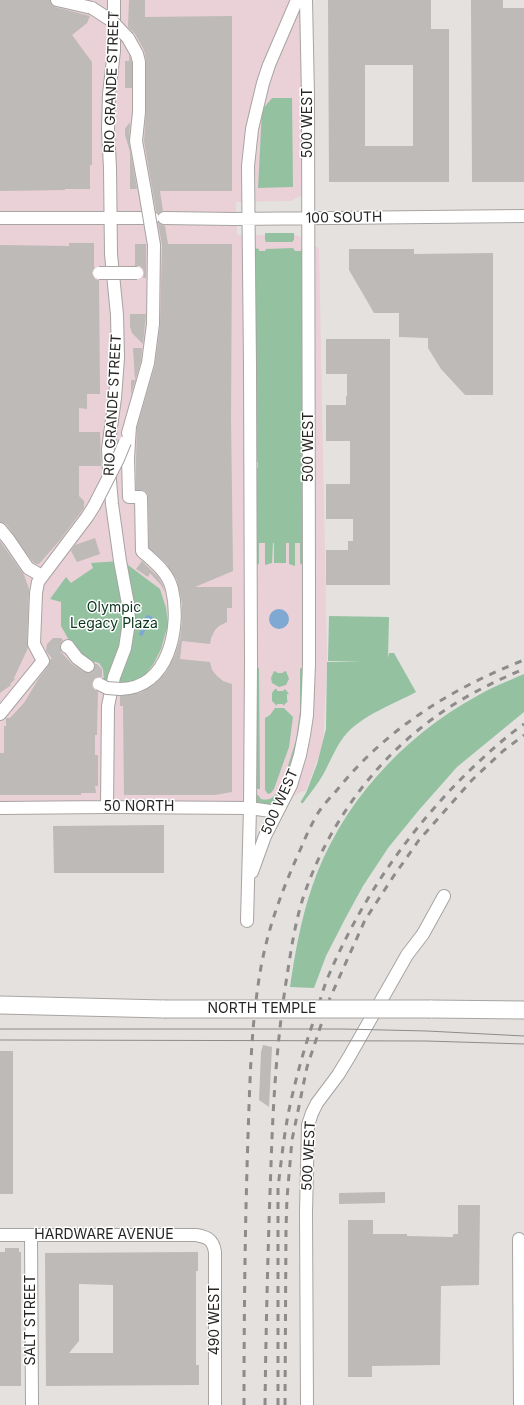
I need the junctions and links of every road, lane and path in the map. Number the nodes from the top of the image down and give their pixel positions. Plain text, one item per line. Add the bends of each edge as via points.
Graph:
1 (57, 0) edge
2 (114, 0) edge
3 (297, 0) edge
4 (306, 0) edge
5 (524, 216) edge
6 (0, 218) edge
7 (110, 218) junction
8 (249, 219) junction
9 (308, 219) junction
10 (99, 273) dead end
11 (153, 273) junction
12 (130, 426) junction
13 (0, 529) edge
14 (42, 576) junction
15 (67, 647) dead end
16 (88, 666) tunnel mouth
17 (99, 684) tunnel mouth
18 (0, 714) edge
19 (107, 807) junction
20 (0, 808) edge
21 (250, 808) junction
22 (277, 812) junction
23 (249, 882) junction
24 (444, 896) dead end
25 (247, 921) dead end
26 (0, 1006) edge
27 (524, 1010) edge
28 (0, 1235) edge
29 (31, 1235) junction
30 (207, 1237) joint
31 (519, 1239) dead end
32 (32, 1405) edge
33 (216, 1405) edge
34 (308, 1405) edge
35 (520, 1405) edge

1 - 11 street, bridge via 92,8 112,22 128,38 137,54 139,112 136,141 154,245
2 - 7 street, RIO GRANDE STREET via 114,51 108,129
3 - 8 street, 500 WEST via 269,65 258,102 250,148
4 - 9 street, 500 WEST
5 - 9 street, 100 SOUTH
6 - 7 street, 100 SOUTH
7 - 8 street, 100 SOUTH
7 - 19 street, RIO GRANDE STREET via 110,254 117,314 118,358 108,449 112,504 129,622 125,648 114,677 108,706
8 - 9 street, 100 SOUTH
8 - 21 street, 500 WEST
9 - 22 street, 500 WEST via 307,715 300,755 291,785
10 - 11 street, bridge
11 - 12 street via 153,324 148,363
12 - 14 street, bridge via 118,459 94,506
12 - 17 street, bridge via 129,497 141,497 142,551 161,567 172,588 175,642 160,669 144,684 120,690
13 - 14 street via 28,568
14 - 18 street via 36,593 34,644 47,658
15 - 16 street
19 - 20 street, 50 NORTH
19 - 21 street, 50 NORTH
21 - 22 street, 50 NORTH
21 - 23 street, 500 WEST
22 - 23 street, 500 WEST via 265,836
23 - 25 street, 500 WEST
24 - 34 street, 500 WEST via 424,934 407,954 349,1057 312,1113 308,1125
26 - 27 main road, NORTH TEMPLE, bridge
28 - 29 street, HARDWARE AVENUE
29 - 30 street, HARDWARE AVENUE
29 - 32 street, SALT STREET
30 - 33 street, 490 WEST via 212,1241 215,1252
31 - 35 street

